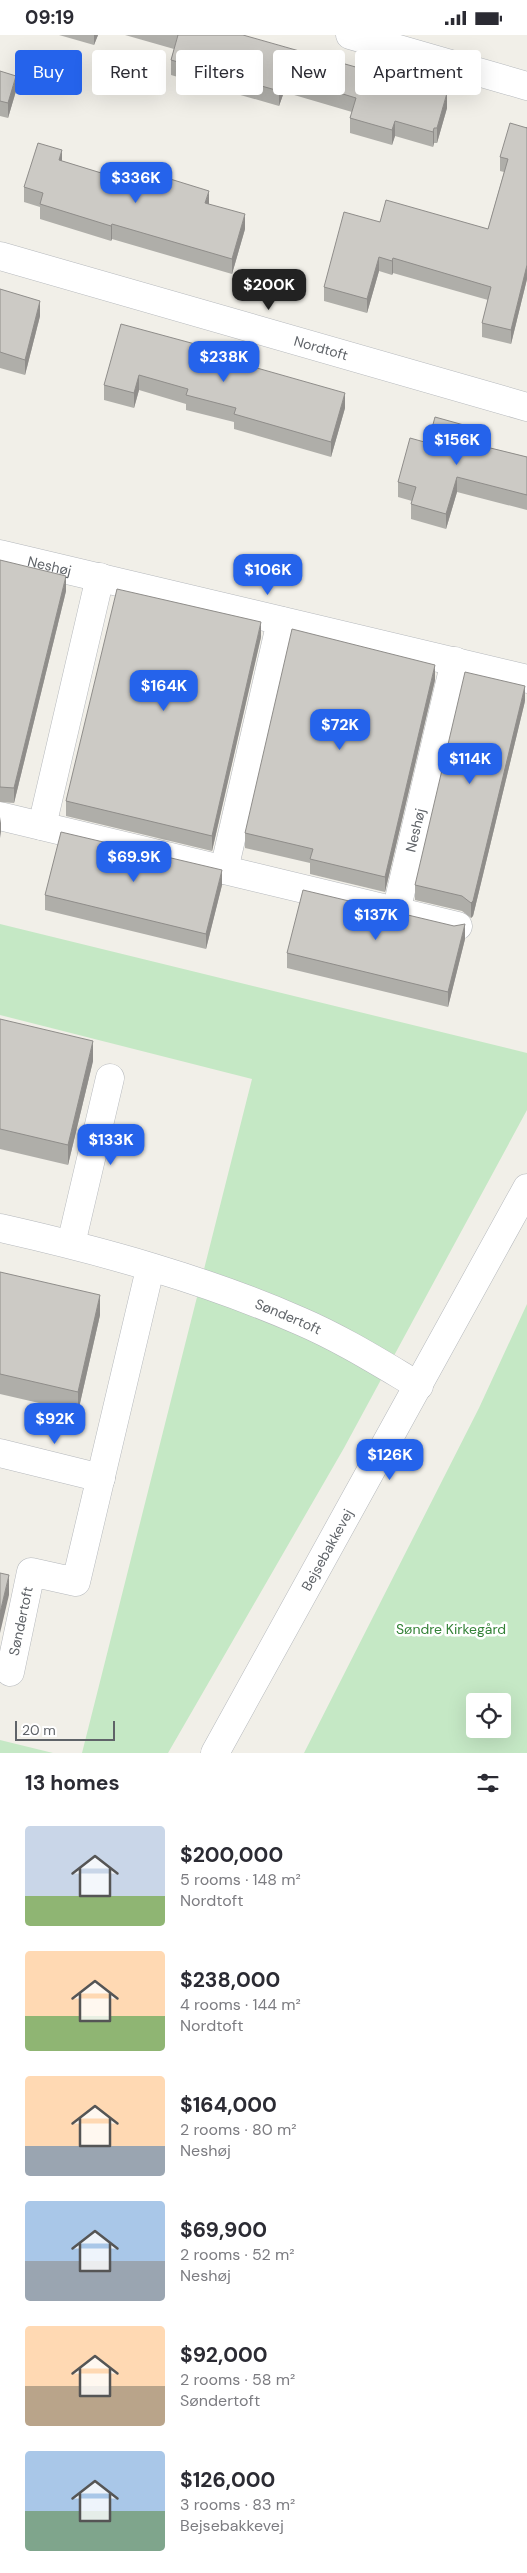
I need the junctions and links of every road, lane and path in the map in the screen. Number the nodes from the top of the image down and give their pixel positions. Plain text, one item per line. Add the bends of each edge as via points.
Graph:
1 (350, 35) edge
2 (527, 86) edge
3 (0, 256) edge
4 (527, 407) edge
5 (0, 554) edge
6 (100, 577) junction
7 (281, 621) junction
8 (455, 661) junction
9 (527, 679) edge
10 (0, 816) edge
11 (42, 826) junction
12 (224, 870) junction
13 (396, 912) junction
14 (458, 926) edge
15 (110, 1078) dead end
16 (527, 1188) edge
17 (0, 1228) edge
18 (71, 1244) junction
19 (150, 1269) junction
20 (419, 1386) junction
21 (0, 1453) edge
22 (101, 1478) junction
23 (10, 1672) dead end
24 (214, 1753) edge

1 - 2 street
3 - 4 street, Nordtoft
5 - 6 street, Neshøj
6 - 7 street, Neshøj
6 - 11 street
7 - 8 street, Neshøj
7 - 12 street
8 - 9 street, Neshøj
8 - 13 street, Neshøj
10 - 11 street
11 - 12 street
12 - 13 street
13 - 14 street
15 - 18 street
16 - 20 street, Bejsebakkevej
17 - 18 street, Søndertoft
18 - 19 street, Søndertoft
19 - 20 street, Søndertoft via 239,1296 302,1321 362,1351
19 - 22 street, Søndertoft
20 - 24 street, Bejsebakkevej
21 - 22 street
22 - 23 street, Søndertoft via 76,1582 32,1572

